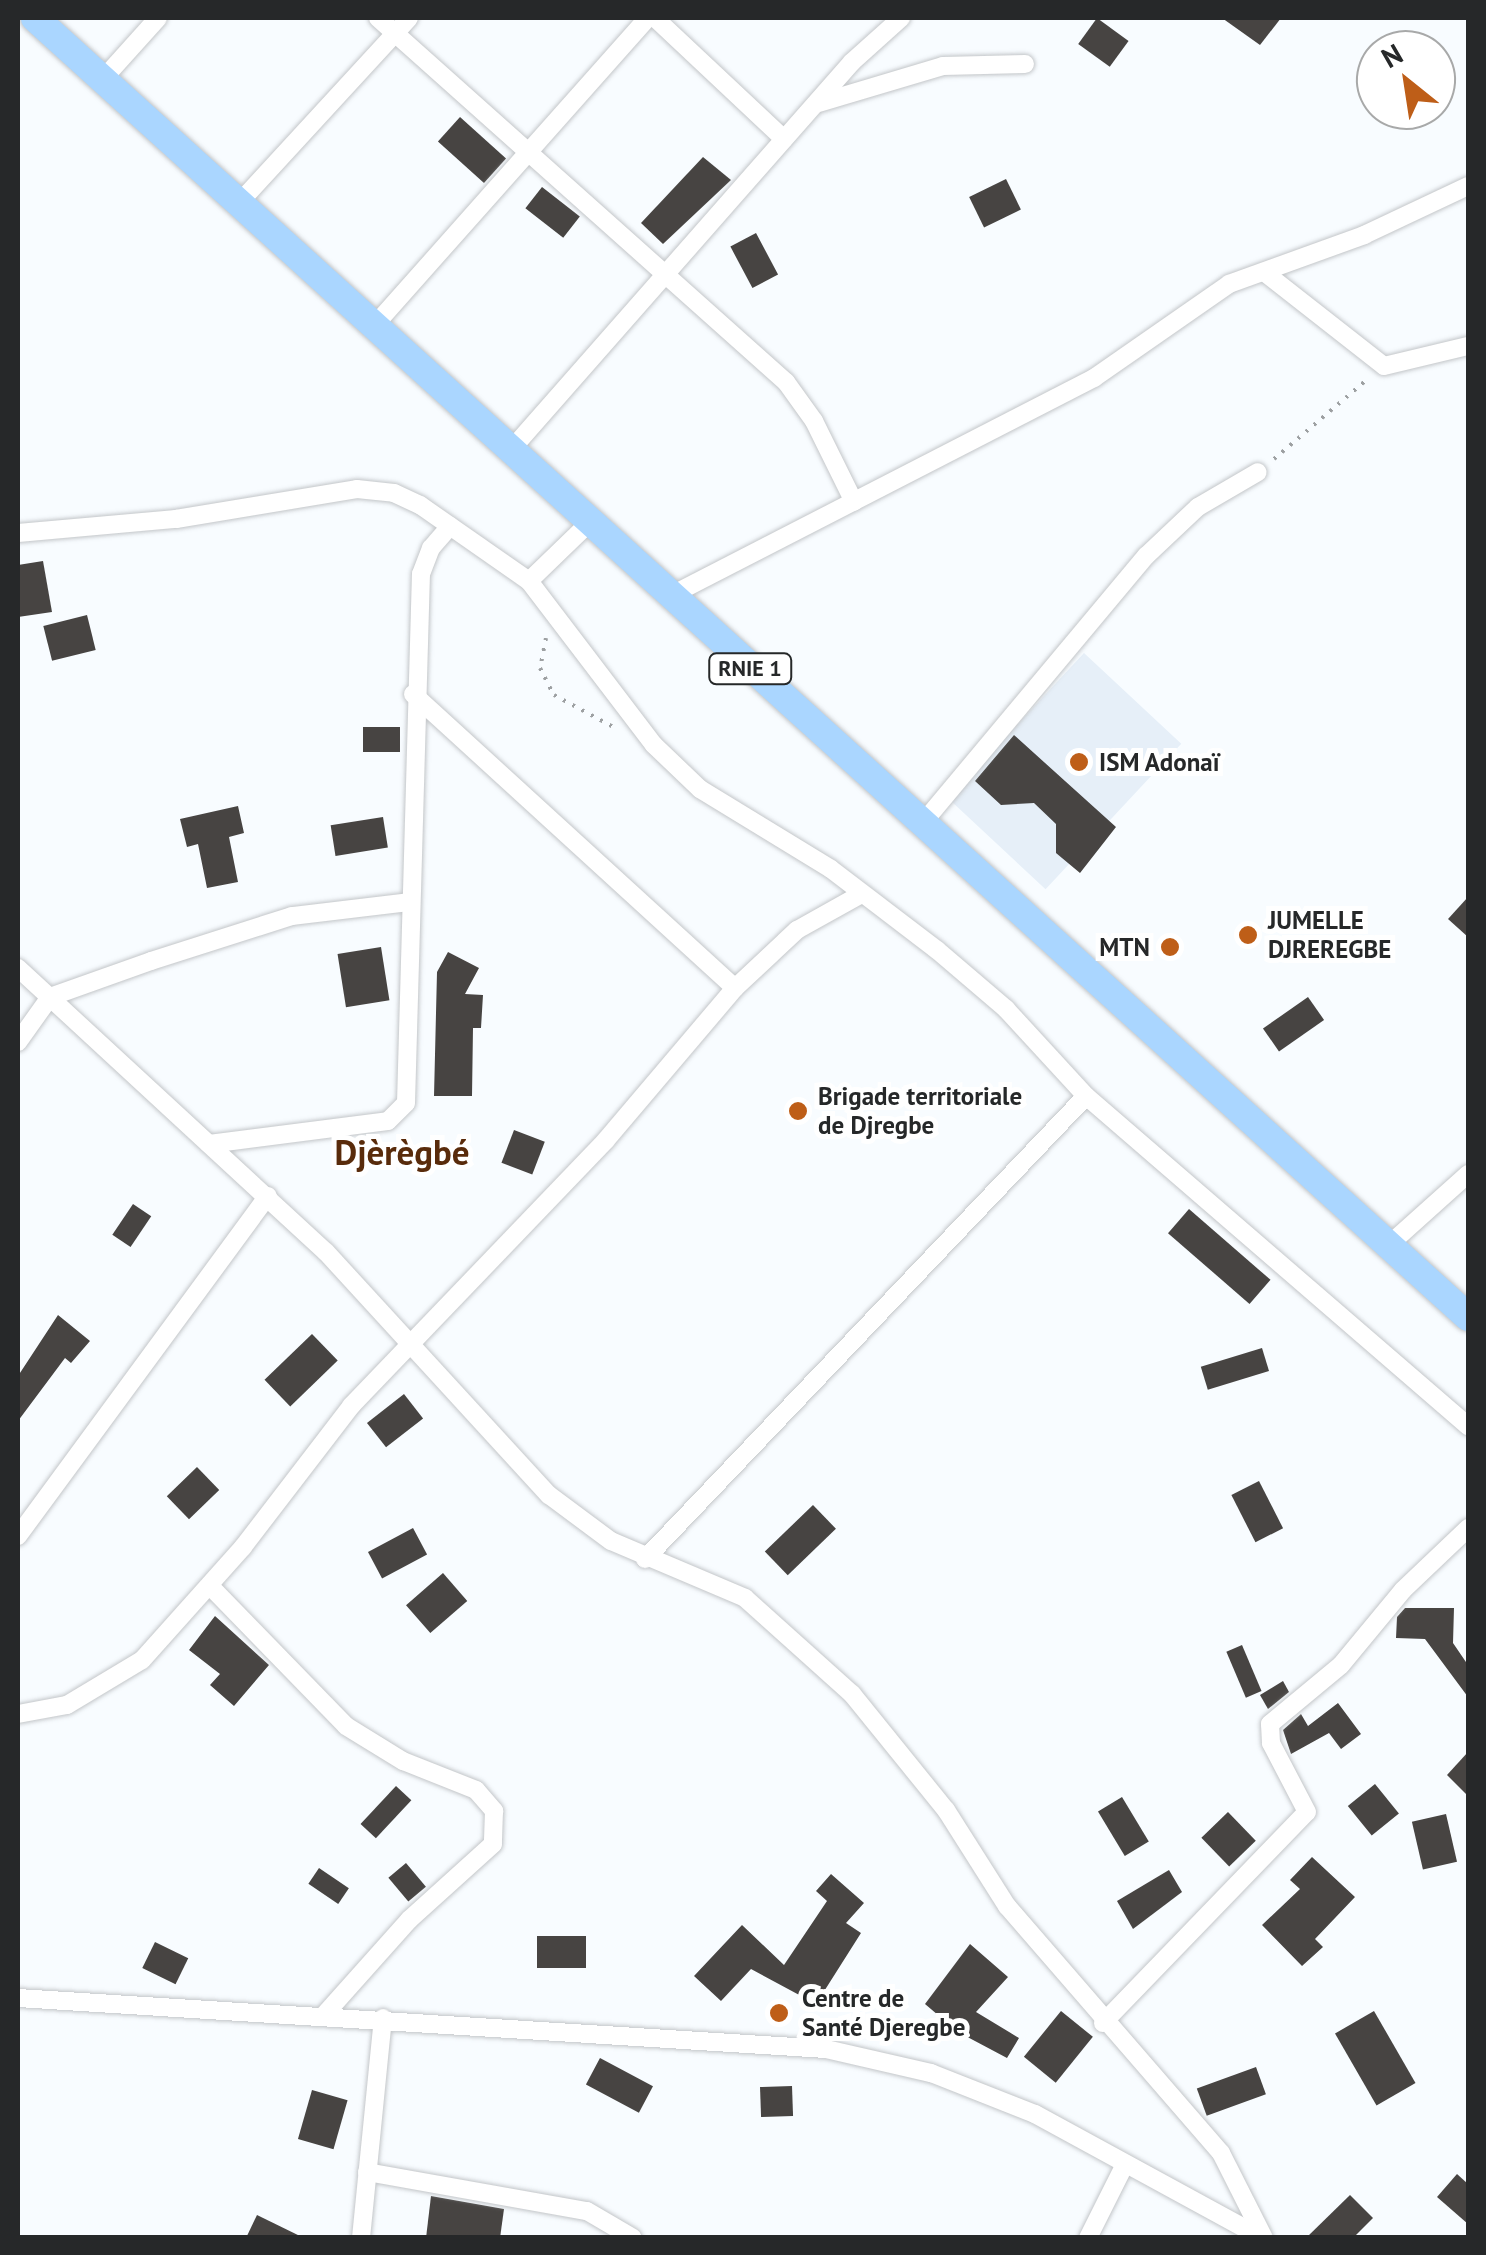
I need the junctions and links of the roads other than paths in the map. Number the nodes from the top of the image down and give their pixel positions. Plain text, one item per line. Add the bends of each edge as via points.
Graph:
1 (35, 18) edge
2 (158, 18) edge
3 (378, 18) edge
4 (409, 18) edge
5 (651, 18) edge
6 (901, 18) edge
7 (395, 33) junction
8 (1025, 64) dead end
9 (102, 79) junction
10 (814, 105) junction
11 (784, 138) junction
12 (527, 153) junction
13 (1468, 186) edge
14 (239, 204) junction
15 (1264, 272) junction
16 (663, 276) junction
17 (374, 326) junction
18 (1468, 346) edge
19 (510, 450) junction
20 (1258, 472) road end
21 (854, 502) junction
22 (590, 522) junction
23 (450, 526) junction
24 (18, 533) edge
25 (529, 581) junction
26 (670, 596) junction
27 (414, 694) junction
28 (921, 824) junction
29 (860, 895) junction
30 (410, 902) junction
31 (18, 968) edge
32 (735, 988) junction
33 (50, 997) junction
34 (18, 1042) edge
35 (1086, 1096) junction
36 (209, 1144) junction
37 (1468, 1174) edge
38 (268, 1196) junction
39 (1390, 1244) junction
40 (1468, 1318) edge
41 (410, 1346) junction
42 (1468, 1426) edge
43 (1468, 1528) edge
44 (18, 1536) edge
45 (645, 1558) junction
46 (210, 1586) junction
47 (18, 1714) edge
48 (18, 1998) edge
49 (324, 2014) junction
50 (383, 2018) junction
51 (1103, 2023) junction
52 (1124, 2166) junction
53 (368, 2172) junction
54 (361, 2238) edge
55 (633, 2238) edge
56 (1088, 2238) edge
57 (1263, 2238) edge

1 - 9 highway, RNIE 1
2 - 9 street
3 - 7 street
4 - 7 street
5 - 11 street
5 - 12 street
6 - 10 street
7 - 12 street
7 - 14 street
8 - 10 street via 943,66
9 - 14 highway, RNIE 1
10 - 11 street
11 - 16 street
12 - 16 street
12 - 17 street
13 - 15 street
14 - 17 highway, RNIE 1
15 - 18 street via 1384,366
15 - 21 street via 1229,284 1094,378
16 - 19 street
16 - 21 street via 786,382 814,421
17 - 19 highway, RNIE 1
19 - 22 highway, RNIE 1
20 - 28 street via 1198,507 1146,556
21 - 26 street
22 - 25 street
22 - 26 highway, RNIE 1
23 - 24 street via 394,493 357,488 176,518
23 - 25 street
23 - 27 street via 421,574
25 - 29 street via 654,745 700,789
26 - 28 highway, RNIE 1
27 - 30 street
27 - 32 street
28 - 39 highway, RNIE 1
29 - 32 street via 797,930
29 - 35 street via 1006,1009
30 - 33 street via 292,916
30 - 36 street via 411,1062 400,1112 388,1120
31 - 33 street
32 - 41 street via 606,1140
33 - 34 street
33 - 36 street
35 - 42 street
35 - 45 street
36 - 38 street
37 - 39 street
38 - 41 street
38 - 44 street
39 - 40 highway, RNIE 1
41 - 45 street via 549,1496
41 - 46 street via 351,1406
43 - 51 street via 1403,1590 1341,1665 1270,1724 1271,1743 1307,1812
45 - 51 street via 746,1598 852,1694 946,1810 1006,1906
46 - 47 street via 142,1660 107,1686 67,1705
46 - 49 street via 346,1726 402,1761 476,1790 494,1811 492,1844 409,1920
48 - 49 street
49 - 50 street
50 - 52 street via 826,2049 931,2073 1036,2114
50 - 53 street
51 - 57 street via 1221,2153
52 - 56 street
52 - 57 street
53 - 54 street
53 - 55 street via 587,2211

